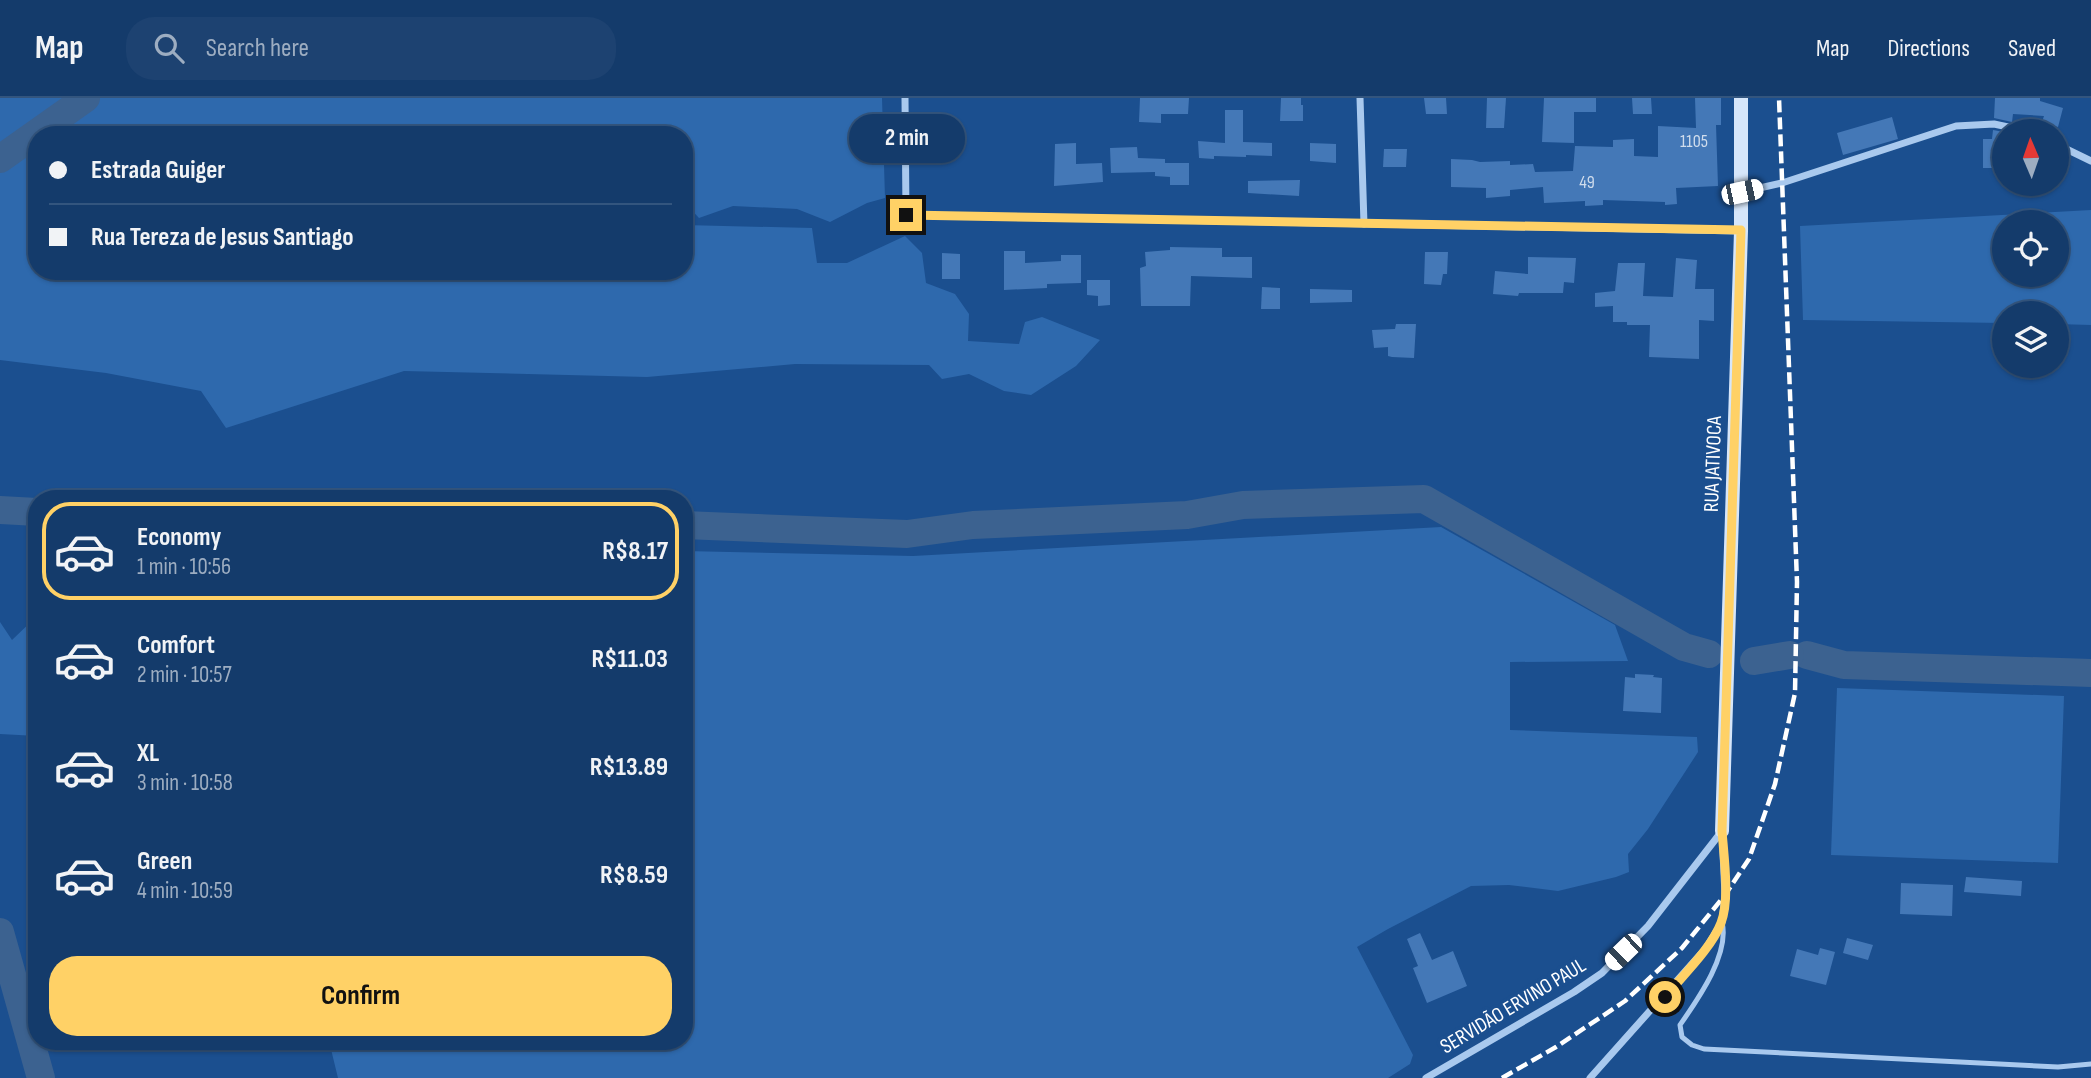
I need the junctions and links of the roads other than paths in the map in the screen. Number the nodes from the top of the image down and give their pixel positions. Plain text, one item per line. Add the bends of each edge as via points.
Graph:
1 (905, 98) edge
2 (1360, 98) edge
3 (1741, 98) edge
4 (1992, 124) edge
5 (2069, 150) edge
6 (2091, 161) edge
7 (1742, 192) junction
8 (1364, 224) junction
9 (1741, 230) junction
10 (1722, 831) junction
11 (1722, 922) junction
12 (2091, 1065) edge
13 (1426, 1078) edge
14 (1590, 1078) edge

1 - 8 street via 906,215
2 - 8 street
3 - 7 street, RUA JATIVOCA
4 - 7 street via 1956,126
5 - 6 street
7 - 9 street, RUA JATIVOCA
8 - 9 street
9 - 10 street, RUA JATIVOCA
10 - 11 street via 1726,895
10 - 13 street, SERVIDÃO ERVINO PAUL via 1648,926 1602,973
11 - 12 lane via 1724,941 1719,957 1680,1025 1682,1037 1692,1045 2058,1067
11 - 14 street via 1665,997

